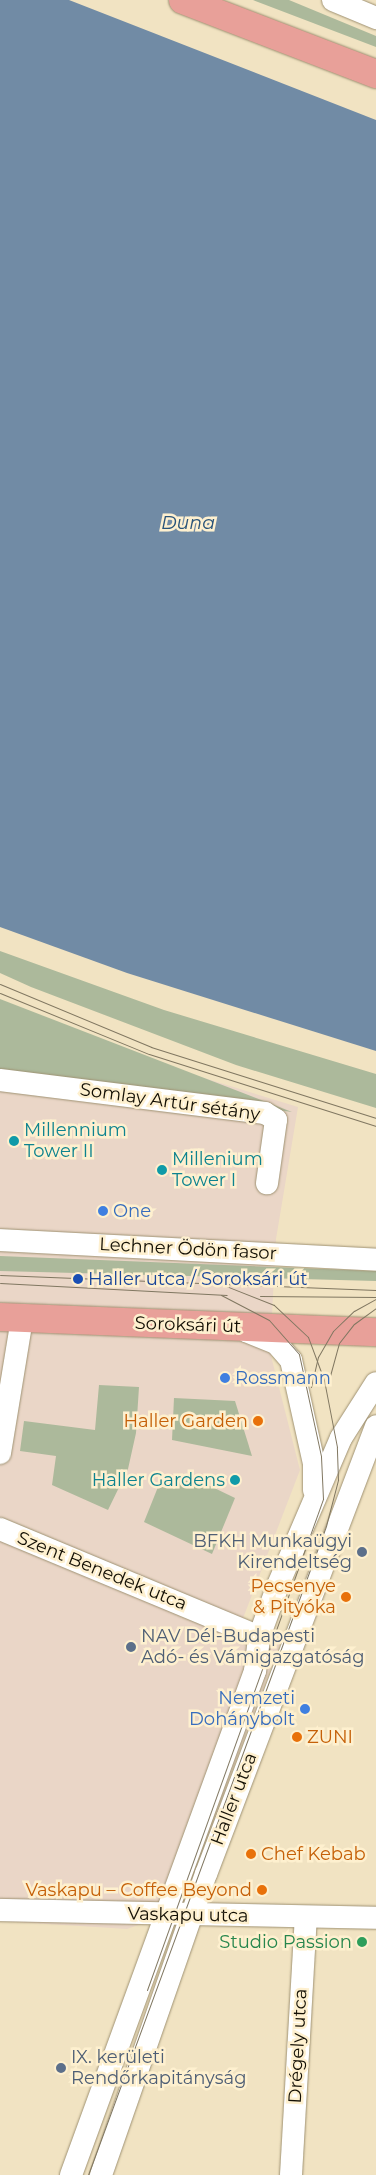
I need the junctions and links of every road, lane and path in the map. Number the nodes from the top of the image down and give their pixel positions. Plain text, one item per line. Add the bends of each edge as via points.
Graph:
1 (183, 0) edge
2 (333, 0) edge
3 (376, 18) edge
4 (376, 74) edge
5 (0, 1080) edge
6 (266, 1183) dead end
7 (0, 1240) edge
8 (376, 1260) edge
9 (11, 1317) edge
10 (228, 1326) junction
11 (376, 1332) edge
12 (376, 1383) edge
13 (376, 1426) edge
14 (0, 1453) edge
15 (314, 1494) junction
16 (0, 1529) edge
17 (259, 1637) junction
18 (0, 1910) edge
19 (194, 1914) junction
20 (166, 1915) junction
21 (306, 1917) junction
22 (376, 1918) edge
23 (71, 2175) edge
24 (101, 2175) edge
25 (291, 2175) edge

1 - 4 main road
2 - 3 street
5 - 6 street, Somlay Artúr sétány via 265,1113 276,1120
7 - 8 street, Lechner Ödön fasor
9 - 10 main road, Soroksári út
9 - 14 street
10 - 11 main road, Soroksári út
10 - 15 street, Haller utca via 276,1343 291,1360 314,1464
12 - 15 street, Haller utca via 341,1438
13 - 19 street, Haller utca
15 - 17 street, Haller utca
16 - 17 street, Szent Benedek utca
17 - 20 street, Haller utca via 255,1671
18 - 20 street, Vaskapu utca
19 - 20 street, Vaskapu utca
19 - 21 street, Vaskapu utca
19 - 24 street, Haller utca
20 - 23 street, Haller utca
21 - 22 street, Vaskapu utca
21 - 25 street, Drégely utca

